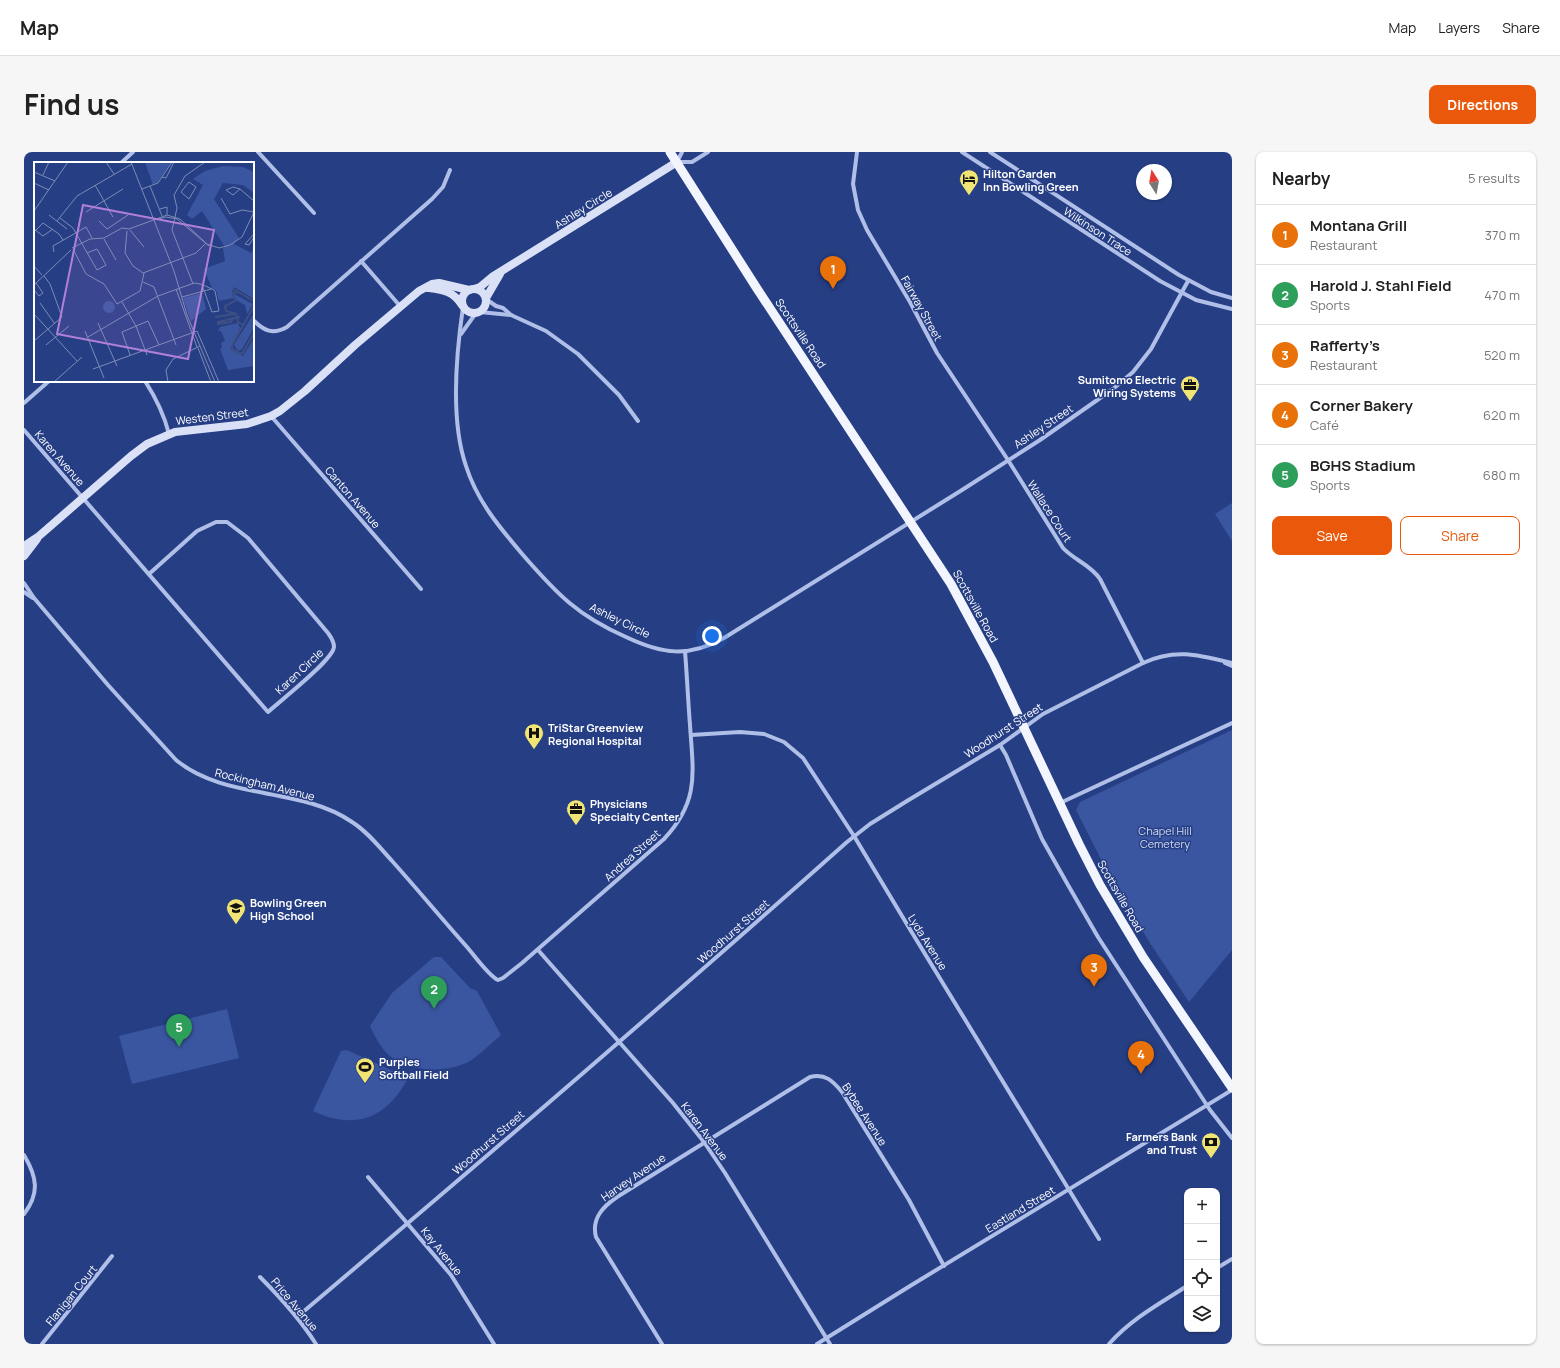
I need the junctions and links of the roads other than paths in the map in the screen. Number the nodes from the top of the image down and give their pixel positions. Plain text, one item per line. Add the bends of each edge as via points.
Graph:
1 (133, 152) edge
2 (258, 152) edge
3 (670, 152) edge
4 (682, 152) edge
5 (708, 152) edge
6 (857, 152) edge
7 (962, 152) edge
8 (990, 152) edge
9 (122, 162) edge
10 (676, 162) junction
11 (450, 170) dead end
12 (314, 213) dead end
13 (361, 261) junction
14 (502, 272) junction
15 (1188, 281) junction
16 (425, 288) junction
17 (472, 290) junction
18 (1181, 293) junction
19 (486, 298) junction
20 (1232, 298) edge
21 (400, 306) junction
22 (463, 306) junction
23 (1232, 310) edge
24 (478, 313) junction
25 (511, 315) junction
26 (254, 321) edge
27 (460, 334) junction
28 (48, 382) edge
29 (146, 382) edge
30 (24, 403) edge
31 (271, 416) junction
32 (638, 421) dead end
33 (24, 430) edge
34 (169, 434) junction
35 (1008, 460) junction
36 (83, 497) junction
37 (911, 521) junction
38 (39, 536) junction
39 (24, 546) edge
40 (24, 556) edge
41 (149, 574) junction
42 (24, 582) edge
43 (421, 589) dead end
44 (24, 592) edge
45 (34, 598) junction
46 (685, 651) junction
47 (1219, 660) junction
48 (1232, 662) edge
49 (1143, 663) junction
50 (1232, 666) edge
51 (1232, 723) edge
52 (1024, 727) junction
53 (691, 735) junction
54 (1000, 745) junction
55 (1059, 804) junction
56 (854, 836) junction
57 (538, 950) junction
58 (498, 980) joint
59 (619, 1042) junction
60 (1232, 1089) edge
61 (1207, 1105) junction
62 (1232, 1138) edge
63 (704, 1142) junction
64 (24, 1155) edge
65 (368, 1176) dead end
66 (1069, 1190) junction
67 (24, 1214) edge
68 (408, 1224) junction
69 (1099, 1239) dead end
70 (112, 1256) dead end
71 (1232, 1259) edge
72 (944, 1266) junction
73 (1220, 1266) edge
74 (260, 1277) dead end
75 (1184, 1288) edge
76 (297, 1317) junction
77 (826, 1339) junction
78 (42, 1344) edge
79 (316, 1344) edge
80 (494, 1344) edge
81 (662, 1344) edge
82 (817, 1344) edge
83 (830, 1344) edge
84 (1109, 1344) edge

1 - 9 street
2 - 12 street
3 - 10 main road, Scottsville Road
4 - 10 street
5 - 10 street via 692,162
6 - 35 street, Fairway Street via 853,184 862,220 937,354
7 - 18 street, Wilkinson Trace via 1132,264
8 - 15 street, Wilkinson Trace
10 - 14 street, Ashley Circle
10 - 37 main road, Scottsville Road via 760,294
11 - 13 street via 443,187 432,199
13 - 21 street
13 - 26 street via 301,316 281,330 266,331
14 - 17 street, Ashley Circle
14 - 19 street, Ashley Circle
15 - 18 street, Ashley Street
15 - 20 street, Wilkinson Trace
16 - 17 street, Westen Street via 439,283
16 - 21 street, Westen Street
16 - 22 street via 446,291
17 - 19 street via 482,292
17 - 22 street via 464,294
18 - 23 street, Wilkinson Trace
18 - 35 street, Ashley Street via 1156,341 1133,372 1114,389
19 - 24 street via 485,307
19 - 25 street
21 - 31 street, Westen Street via 305,391
22 - 24 street via 468,312
22 - 27 street, Ashley Circle
24 - 25 street
24 - 27 street
25 - 32 street via 546,331 578,354 614,390
27 - 46 street, Ashley Circle via 457,392 460,445 472,481 488,512 539,574 578,611 606,628 653,648 670,652
28 - 30 street
29 - 34 street via 160,406
31 - 34 street, Westen Street via 247,424
31 - 43 street, Canton Avenue
33 - 36 street, Karen Avenue
34 - 36 street, Westen Street via 147,444
35 - 37 street, Ashley Street
35 - 49 street, Wallace Court via 1063,548 1095,571
36 - 38 street, Westen Street
36 - 41 street, Karen Circle
37 - 46 street, Ashley Circle via 724,638 706,647
37 - 52 main road, Scottsville Road via 971,618
38 - 39 street, Westen Street
38 - 40 street, Westen Street
41 - 41 street, Karen Circle via 268,712 327,660 334,648 330,635 248,538 227,522 216,522 197,532
42 - 45 street, Rockingham Avenue
44 - 45 street, Rockingham Avenue
45 - 58 street, Rockingham Avenue via 176,760 195,774 209,779 314,804 353,822 370,837
46 - 53 street, Andrea Street
47 - 48 street, Woodhurst Street
47 - 49 street, Woodhurst Street via 1192,654 1175,654
47 - 50 street
49 - 52 street, Woodhurst Street via 1043,714
51 - 55 street
52 - 54 street, Woodhurst Street
52 - 55 main road, Scottsville Road
53 - 56 street, Lyda Avenue via 748,732 764,734 784,742 809,766
53 - 57 street, Andrea Street via 693,783 686,808 676,824 664,839
54 - 56 street, Woodhurst Street
54 - 61 street via 1042,839 1068,885 1098,937
55 - 60 main road, Scottsville Road via 1116,913
56 - 59 street, Woodhurst Street
56 - 66 street, Lyda Avenue
57 - 58 street, Andrea Street
57 - 59 street, Karen Avenue
59 - 63 street, Karen Avenue
59 - 68 street, Woodhurst Street
60 - 61 street, Eastland Street
61 - 62 street
61 - 66 street, Eastland Street
63 - 72 street, Bybee Avenue via 810,1077 819,1075 831,1079 868,1132 909,1200
63 - 77 street, Karen Avenue via 733,1185
63 - 81 street, Harvey Avenue via 610,1202 600,1211 595,1226 596,1236
64 - 67 street via 34,1177 35,1190 32,1202
65 - 68 street, Kay Avenue
66 - 69 street, Lyda Avenue
66 - 72 street, Eastland Street
68 - 76 street, Woodhurst Street
68 - 80 street, Kay Avenue via 451,1275
70 - 78 street, Flanigan Court
71 - 73 street
72 - 77 street, Eastland Street
74 - 76 street, Price Avenue
75 - 84 street via 1136,1319
76 - 79 street, Price Avenue
77 - 82 street, Eastland Street
77 - 83 street, Karen Avenue

